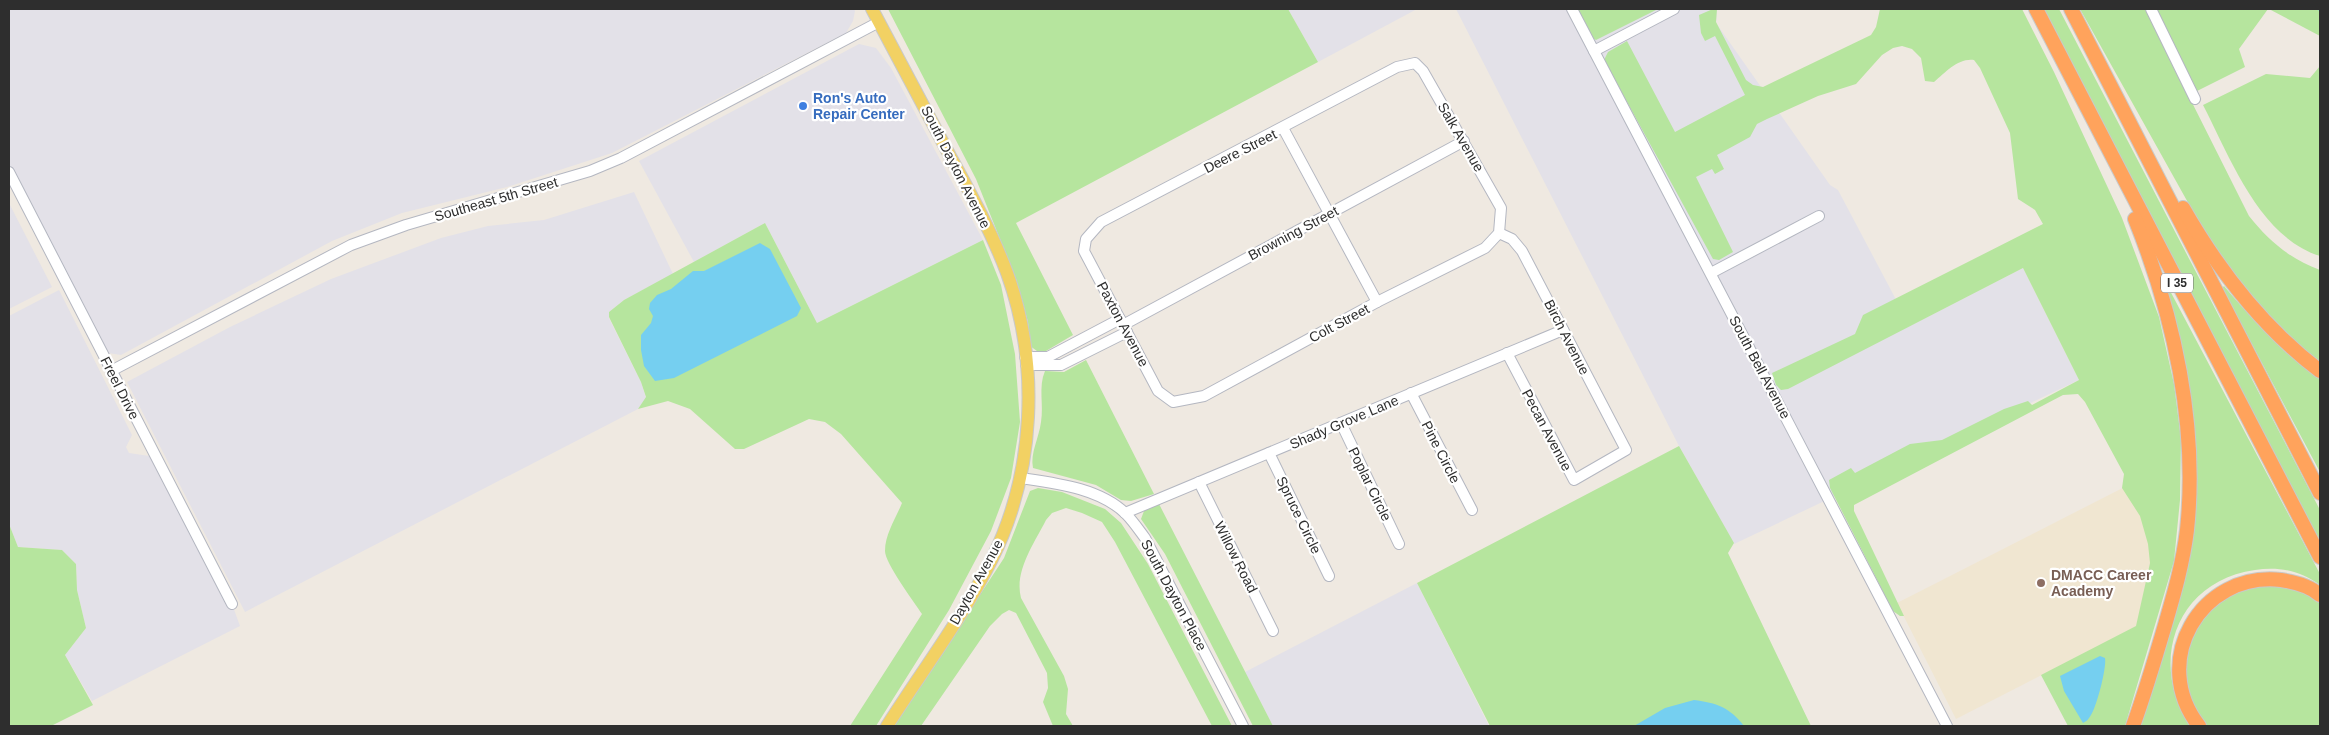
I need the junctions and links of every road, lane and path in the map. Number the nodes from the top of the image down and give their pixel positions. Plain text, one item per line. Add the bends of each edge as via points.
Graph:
1 (872, 9) edge
2 (1572, 9) edge
3 (1674, 9) edge
4 (2036, 9) edge
5 (2071, 9) edge
6 (2151, 9) edge
7 (879, 22) junction
8 (1594, 51) junction
9 (1398, 67) joint
10 (2102, 67) junction
11 (2195, 99) dead end
12 (1284, 128) junction
13 (1464, 141) junction
14 (2105, 144) junction
15 (9, 172) edge
16 (1330, 214) junction
17 (1818, 216) dead end
18 (1499, 233) junction
19 (1086, 239) joint
20 (1711, 273) junction
21 (1007, 275) joint
22 (1377, 302) junction
23 (1123, 325) junction
24 (1563, 330) junction
25 (1507, 353) junction
26 (1026, 361) junction
27 (2320, 370) edge
28 (111, 371) junction
29 (1411, 393) junction
30 (1173, 402) joint
31 (1341, 423) junction
32 (1626, 450) joint
33 (1269, 453) junction
34 (1021, 478) junction
35 (1199, 482) junction
36 (2320, 493) edge
37 (1472, 510) dead end
38 (1125, 513) junction
39 (1399, 544) dead end
40 (2320, 557) edge
41 (1329, 576) dead end
42 (2320, 595) edge
43 (232, 604) dead end
44 (1273, 631) dead end
45 (887, 726) edge
46 (1243, 726) edge
47 (1947, 726) edge
48 (2132, 726) edge
49 (2199, 726) edge

1 - 7 main road, South Dayton Avenue
2 - 8 street, South Bell Avenue
3 - 8 street
4 - 14 highway, I 35
5 - 10 highway, I 35
6 - 11 street
7 - 21 main road, South Dayton Avenue via 964,182
7 - 28 street, Southeast 5th Street via 621,158 567,179 406,225 351,245
8 - 20 street, South Bell Avenue
9 - 12 street, Deere Street
9 - 13 street, Salk Avenue via 1415,63 1423,71
10 - 27 highway via 2223,272 2260,317 2301,357
10 - 36 highway, I 35
12 - 16 street
12 - 19 street, Deere Street via 1102,222
13 - 16 street, Browning Street
13 - 18 street, Salk Avenue via 1501,208
14 - 40 highway, I 35
14 - 48 highway via 2149,254 2172,337 2185,405 2188,444 2190,488 2180,572
15 - 28 street, Freel Drive
16 - 22 street
16 - 23 street, Browning Street
17 - 20 street
18 - 22 street, Colt Street via 1485,248
18 - 24 street, Birch Avenue via 1512,239 1522,251
19 - 23 street, Paxton Avenue via 1084,251
20 - 47 street, South Bell Avenue
21 - 26 main road, Dayton Avenue via 1017,308
22 - 30 street, Colt Street via 1204,396
23 - 26 street, Browning Street via 1048,357
23 - 30 street, Paxton Avenue via 1158,391
24 - 25 street, Shady Grove Lane
24 - 32 street, Birch Avenue
25 - 29 street, Shady Grove Lane
25 - 32 street, Pecan Avenue via 1574,480
26 - 34 main road, Dayton Avenue via 1028,408
28 - 43 street, Freel Drive
29 - 31 street, Shady Grove Lane
29 - 37 street, Pine Circle
31 - 33 street, Shady Grove Lane
31 - 39 street, Poplar Circle
33 - 35 street, Shady Grove Lane
33 - 41 street, Spruce Circle
34 - 38 street, South Dayton Place via 1071,487 1103,499
34 - 45 main road, Dayton Avenue via 993,558
35 - 38 street, Shady Grove Lane
35 - 44 street, Willow Road
38 - 46 street, South Dayton Place via 1145,538
42 - 49 highway via 2294,582 2271,579 2247,582 2214,598 2190,627 2179,656 2182,694

